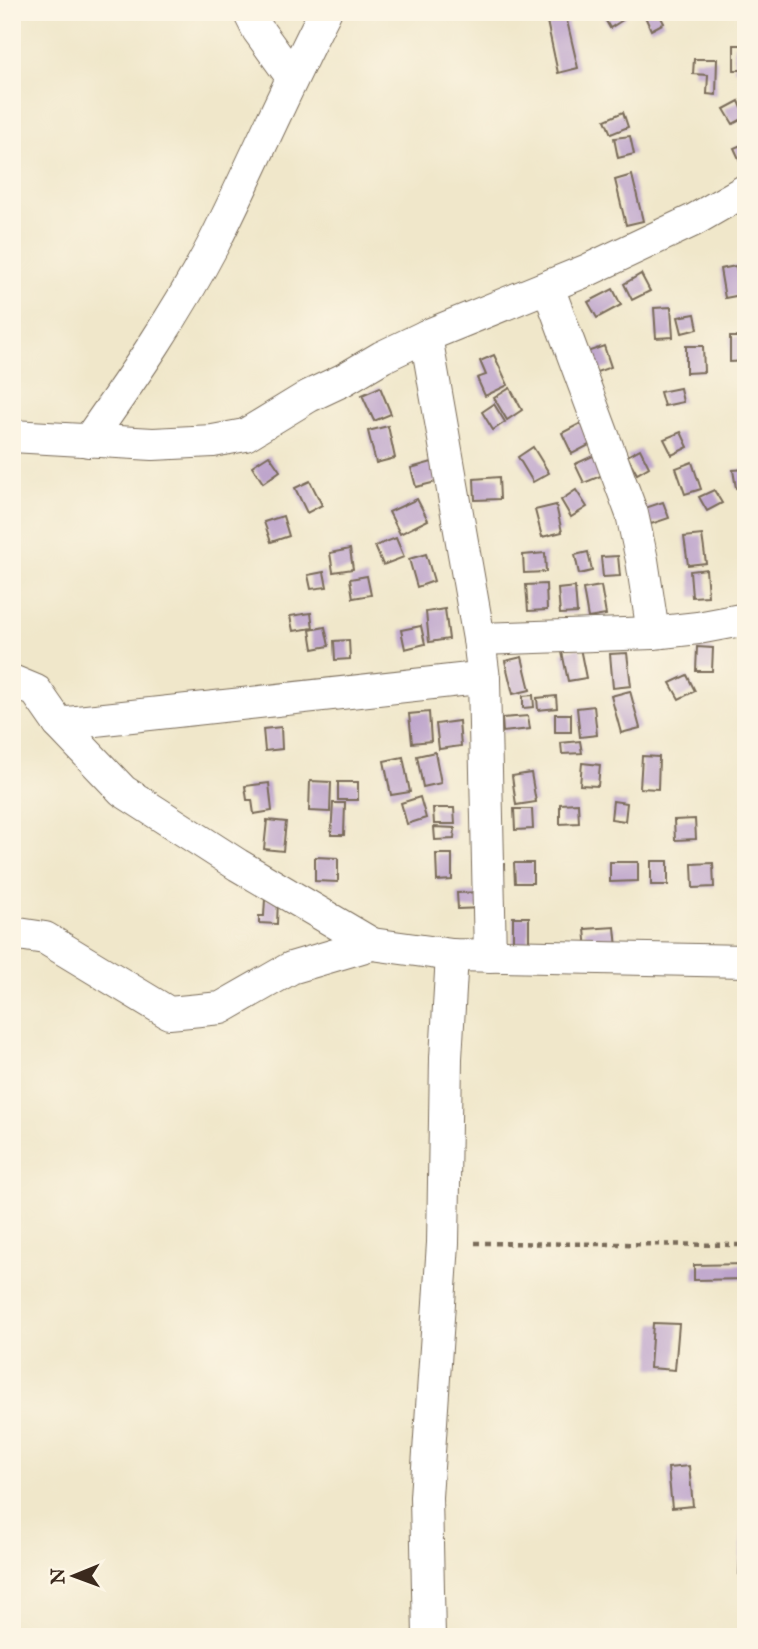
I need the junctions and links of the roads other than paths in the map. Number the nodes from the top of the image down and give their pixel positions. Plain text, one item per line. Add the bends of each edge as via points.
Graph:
1 (249, 12) edge
2 (325, 12) edge
3 (292, 77) junction
4 (746, 190) edge
5 (548, 286) junction
6 (426, 336) junction
7 (12, 436) edge
8 (88, 440) junction
9 (746, 619) edge
10 (653, 633) junction
11 (479, 639) junction
12 (484, 679) junction
13 (12, 681) edge
14 (60, 724) junction
15 (12, 933) edge
16 (372, 944) junction
17 (452, 955) junction
18 (490, 956) junction
19 (746, 961) edge
20 (429, 1637) edge

1 - 3 street
2 - 3 street
3 - 8 street via 213,244 143,363
4 - 5 street via 694,220
5 - 6 street
5 - 10 street via 632,514
6 - 8 street via 309,396 245,435 213,442 153,444
6 - 11 street
7 - 8 street
9 - 10 street
10 - 11 street
11 - 12 street
12 - 14 street
12 - 18 street
13 - 14 street via 36,691
14 - 16 street via 123,791
15 - 16 street via 45,937 169,1013 221,1008 291,968
16 - 17 street
17 - 18 street
17 - 20 street via 443,1243 426,1497
18 - 19 street

